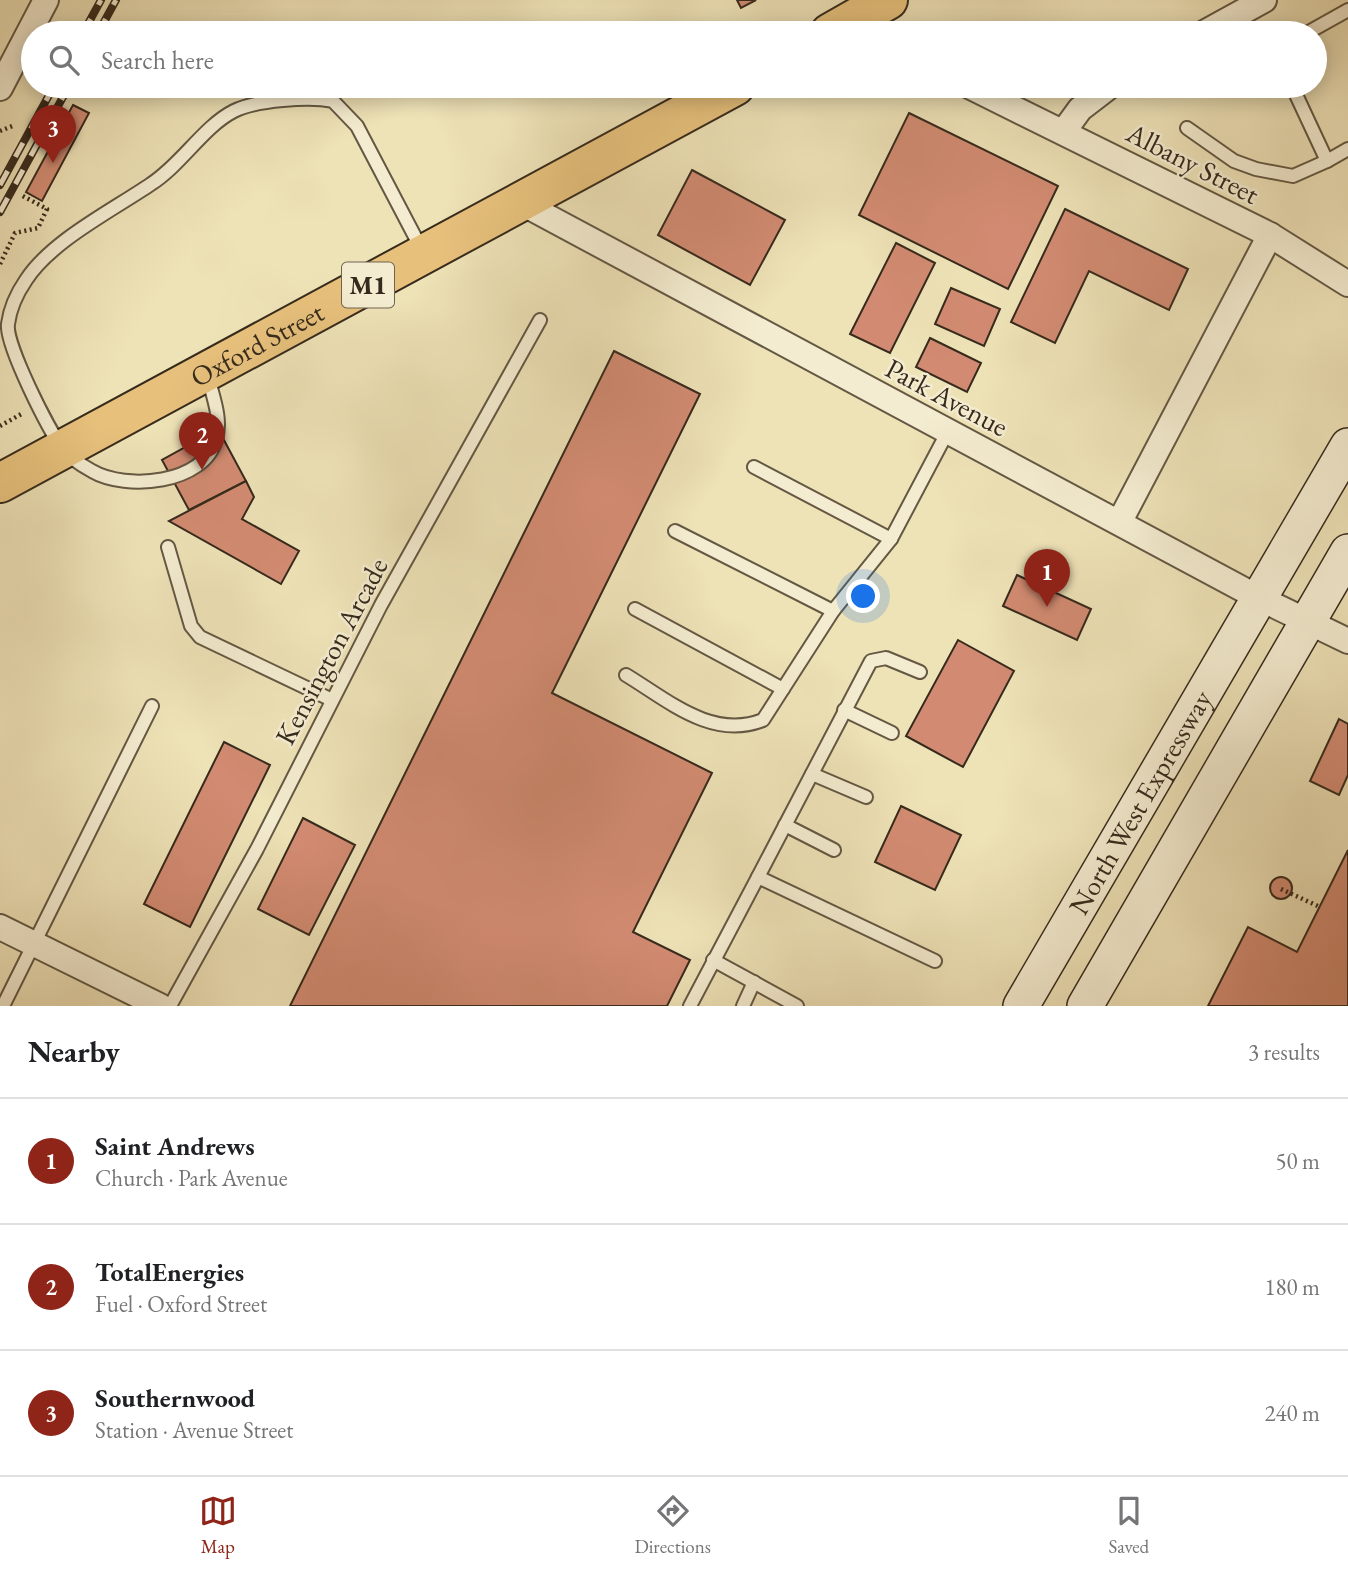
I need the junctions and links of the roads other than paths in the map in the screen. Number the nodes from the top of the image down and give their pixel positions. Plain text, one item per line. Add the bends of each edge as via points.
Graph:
1 (46, 0) edge
2 (888, 0) edge
3 (1264, 0) edge
4 (1348, 10) edge
5 (35, 21) edge
6 (858, 21) edge
7 (1226, 21) edge
8 (1327, 22) edge
9 (21, 48) edge
10 (0, 88) edge
11 (713, 98) edge
12 (994, 98) edge
13 (1094, 98) edge
14 (1298, 98) edge
15 (1187, 128) dead end
16 (1064, 131) junction
17 (1348, 149) edge
18 (1328, 161) junction
19 (520, 202) junction
20 (1270, 235) junction
21 (424, 255) junction
22 (1348, 284) edge
23 (540, 320) dead end
24 (207, 372) junction
25 (948, 431) junction
26 (1348, 446) edge
27 (63, 449) junction
28 (754, 467) dead end
29 (0, 483) edge
30 (1120, 522) junction
31 (675, 531) dead end
32 (891, 539) junction
33 (168, 547) dead end
34 (1348, 552) edge
35 (1259, 598) junction
36 (635, 609) dead end
37 (833, 611) junction
38 (1307, 624) junction
39 (1348, 641) edge
40 (920, 672) dead end
41 (626, 676) dead end
42 (783, 689) junction
43 (332, 700) junction
44 (152, 706) dead end
45 (844, 710) junction
46 (892, 733) dead end
47 (812, 774) junction
48 (866, 797) dead end
49 (785, 825) junction
50 (834, 850) dead end
51 (758, 877) junction
52 (0, 927) edge
53 (34, 944) junction
54 (713, 960) junction
55 (934, 961) dead end
56 (754, 982) junction
57 (3, 1006) edge
58 (160, 1006) edge
59 (170, 1006) edge
60 (690, 1006) edge
61 (743, 1006) edge
62 (797, 1006) edge
63 (1021, 1006) edge
64 (1085, 1006) edge

1 - 5 street
2 - 6 main road
3 - 7 street
4 - 8 lane
9 - 10 street
11 - 19 main road, Oxford Street / M1
12 - 16 street, Albany Street
13 - 16 street
14 - 18 lane
15 - 18 lane via 1234,161 1256,169 1293,176
16 - 20 street, Albany Street
17 - 18 lane
19 - 21 main road, Oxford Street / M1
19 - 25 street, Park Avenue
20 - 22 street, Albany Street
20 - 30 street
21 - 24 main road, Oxford Street / M1
21 - 27 lane via 357,126 333,101 299,98 234,110 170,172 52,251 15,299 7,326 17,360
23 - 43 lane, Kensington Arcade
24 - 27 main road, Oxford Street / M1
24 - 27 lane via 217,414 216,441 200,462 184,472 153,481 107,479
25 - 30 street, Park Avenue
25 - 32 lane
26 - 35 main road, North West Expressway
27 - 29 main road, Oxford Street / M1
28 - 32 lane
30 - 35 street, Park Avenue
31 - 37 lane
32 - 37 lane
33 - 43 lane via 191,626 200,637
34 - 38 main road, North West Expressway
35 - 38 street, Park Avenue
35 - 63 main road, North West Expressway
36 - 42 lane
37 - 42 lane
38 - 39 street, Park Avenue
38 - 64 main road, North West Expressway
40 - 45 lane via 886,658 871,662
41 - 42 lane via 708,723 727,728 763,720
43 - 59 lane, Kensington Arcade
44 - 53 lane
45 - 46 lane
45 - 47 lane
47 - 48 lane
47 - 49 lane
49 - 50 lane
49 - 51 lane
51 - 54 lane
51 - 55 lane
52 - 53 street
53 - 57 lane
53 - 58 street
54 - 56 lane
54 - 60 lane
56 - 61 lane
56 - 62 lane

